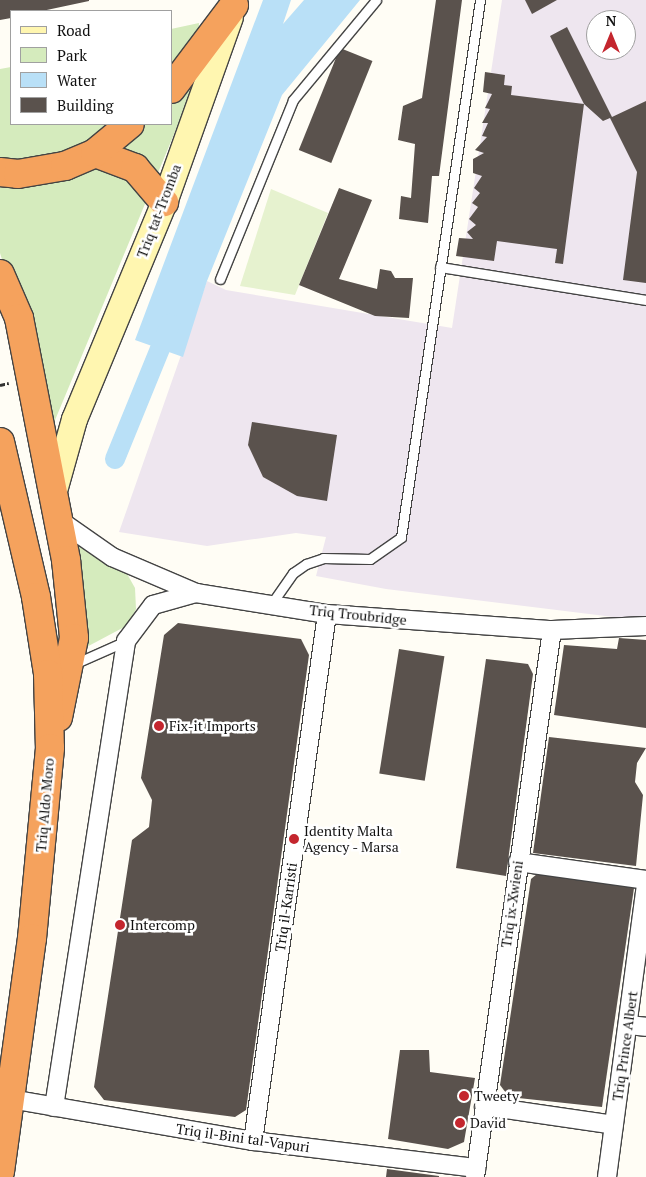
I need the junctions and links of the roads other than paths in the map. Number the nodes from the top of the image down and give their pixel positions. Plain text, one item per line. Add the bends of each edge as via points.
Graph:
1 (376, 0) edge
2 (480, 0) edge
3 (235, 3) edge
4 (172, 88) edge
5 (129, 125) edge
6 (95, 153) junction
7 (0, 172) edge
8 (164, 202) junction
9 (440, 267) junction
10 (0, 274) edge
11 (220, 279) dead end
12 (646, 300) edge
13 (0, 442) edge
14 (55, 487) junction
15 (59, 520) junction
16 (196, 593) junction
17 (272, 603) junction
18 (327, 614) junction
19 (646, 626) edge
20 (552, 630) junction
21 (126, 641) junction
22 (71, 665) junction
23 (50, 748) junction
24 (518, 862) junction
25 (646, 880) edge
26 (646, 886) edge
27 (628, 1025) junction
28 (646, 1027) edge
29 (10, 1099) junction
30 (484, 1106) junction
31 (54, 1107) junction
32 (614, 1125) junction
33 (253, 1141) junction
34 (0, 1172) edge
35 (475, 1172) edge
36 (607, 1177) edge

1 - 11 lane via 293,100
2 - 9 lane
3 - 4 highway
3 - 8 street, Triq tat-Tromba
5 - 6 highway
6 - 7 highway via 40,172
6 - 8 highway via 135,168
8 - 14 street, Triq tat-Tromba via 74,419
9 - 12 lane
9 - 17 lane via 401,537 370,559 323,558 306,564 293,573
10 - 14 highway via 19,318
13 - 23 highway, Triq Aldo Moro via 36,598 48,674
14 - 15 highway
15 - 16 street, Triq Troubridge via 112,557
15 - 22 highway via 74,638
16 - 17 street, Triq Troubridge
16 - 21 street via 153,605
17 - 18 street, Triq Troubridge
18 - 20 street, Triq Troubridge
18 - 33 street, Triq il-Karristi
19 - 20 street, Triq Troubridge
20 - 24 street, Triq ix-Xwieni
21 - 22 lane
21 - 31 street
22 - 23 highway
23 - 29 highway, Triq Aldo Moro
24 - 25 street
24 - 30 street, Triq ix-Xwieni
26 - 27 street, Triq Prince Albert
27 - 28 street
27 - 32 street, Triq Prince Albert
29 - 31 street, Triq il-Bini tal-Vapuri
29 - 34 highway, Triq Aldo Moro
30 - 32 street
30 - 35 street, Triq ix-Xwieni
31 - 33 street, Triq il-Bini tal-Vapuri
32 - 36 street, Triq Prince Albert
33 - 35 street, Triq il-Bini tal-Vapuri

